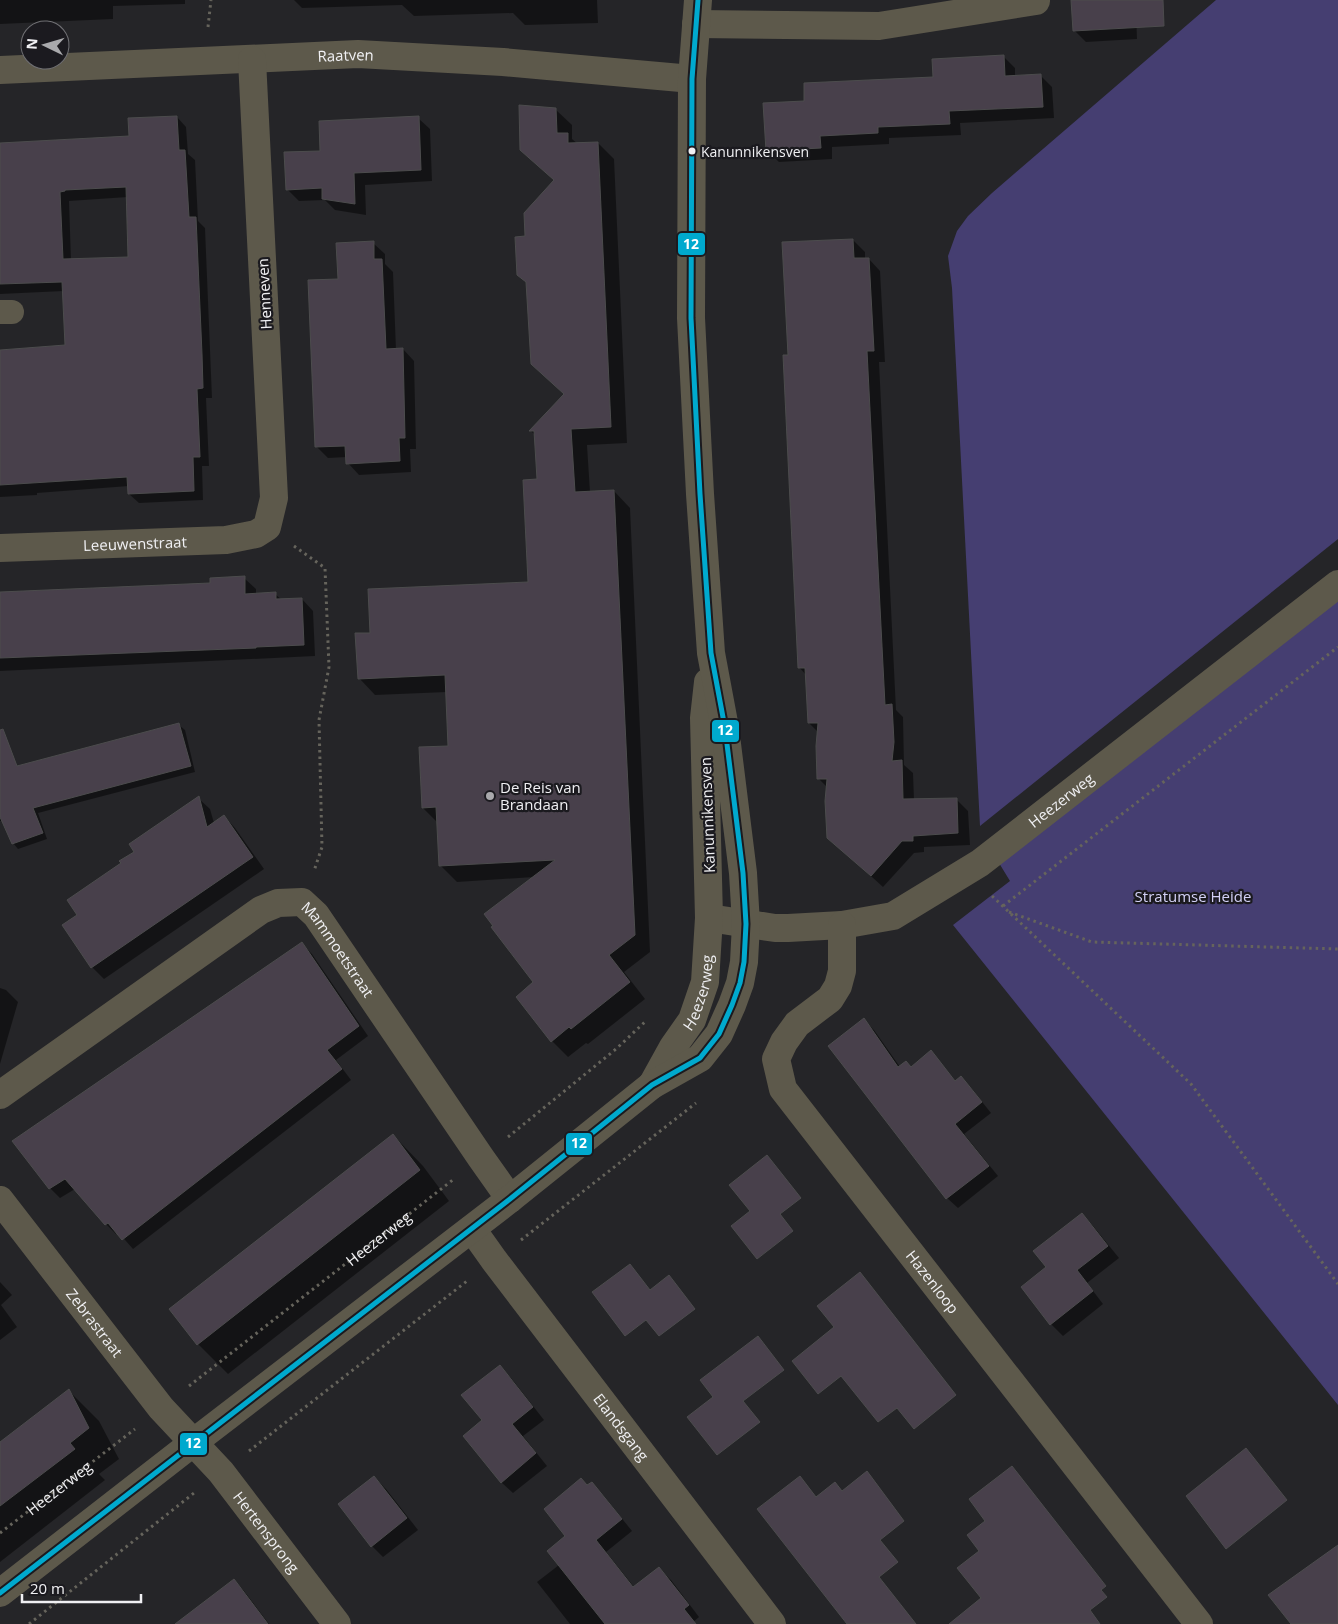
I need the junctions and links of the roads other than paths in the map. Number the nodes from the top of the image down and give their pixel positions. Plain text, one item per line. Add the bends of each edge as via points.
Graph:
1 (1036, 1) dead end
2 (697, 12) edge
3 (252, 60) junction
4 (0, 70) edge
5 (692, 79) junction
6 (267, 527) joint
7 (0, 548) edge
8 (1338, 584) edge
9 (711, 653) junction
10 (709, 918) junction
11 (746, 924) junction
12 (842, 925) junction
13 (652, 1085) junction
14 (0, 1095) edge
15 (510, 1199) junction
16 (0, 1200) edge
17 (472, 1229) junction
18 (194, 1442) junction
19 (0, 1593) edge
20 (1190, 1621) edge
21 (337, 1624) edge
22 (772, 1624) edge

1 - 2 street, Kanunnikensven via 879,26
2 - 5 street, Kanunnikensven
3 - 4 street, Raatven
3 - 5 street, Raatven via 358,54 503,62
3 - 6 street, Henneven via 274,498
5 - 9 street, Kanunnikensven via 691,318
6 - 7 street, Leeuwenstraat via 256,534 226,540
8 - 12 street, Heezerweg via 980,863 893,916
9 - 10 street, Kanunnikensven via 704,718
9 - 11 street, Kanunnikensven via 725,728
10 - 11 street, Heezerweg
10 - 13 street, Heezerweg via 705,982 692,1020
11 - 12 street, Heezerweg via 788,928
11 - 13 street, Heezerweg via 740,983 719,1034 700,1058
12 - 20 street, Hazenloop via 842,971 838,986 830,999 797,1024 776,1059 783,1090
13 - 15 street, Heezerweg
14 - 15 street, Mammoetstraat via 262,910 278,902 302,902 316,916
15 - 17 street, Heezerweg
16 - 18 street, Zebrastraat via 161,1408
17 - 18 street, Heezerweg
17 - 22 street, Elandsgang
18 - 19 street, Heezerweg
18 - 21 street, Hertensprong via 221,1472

